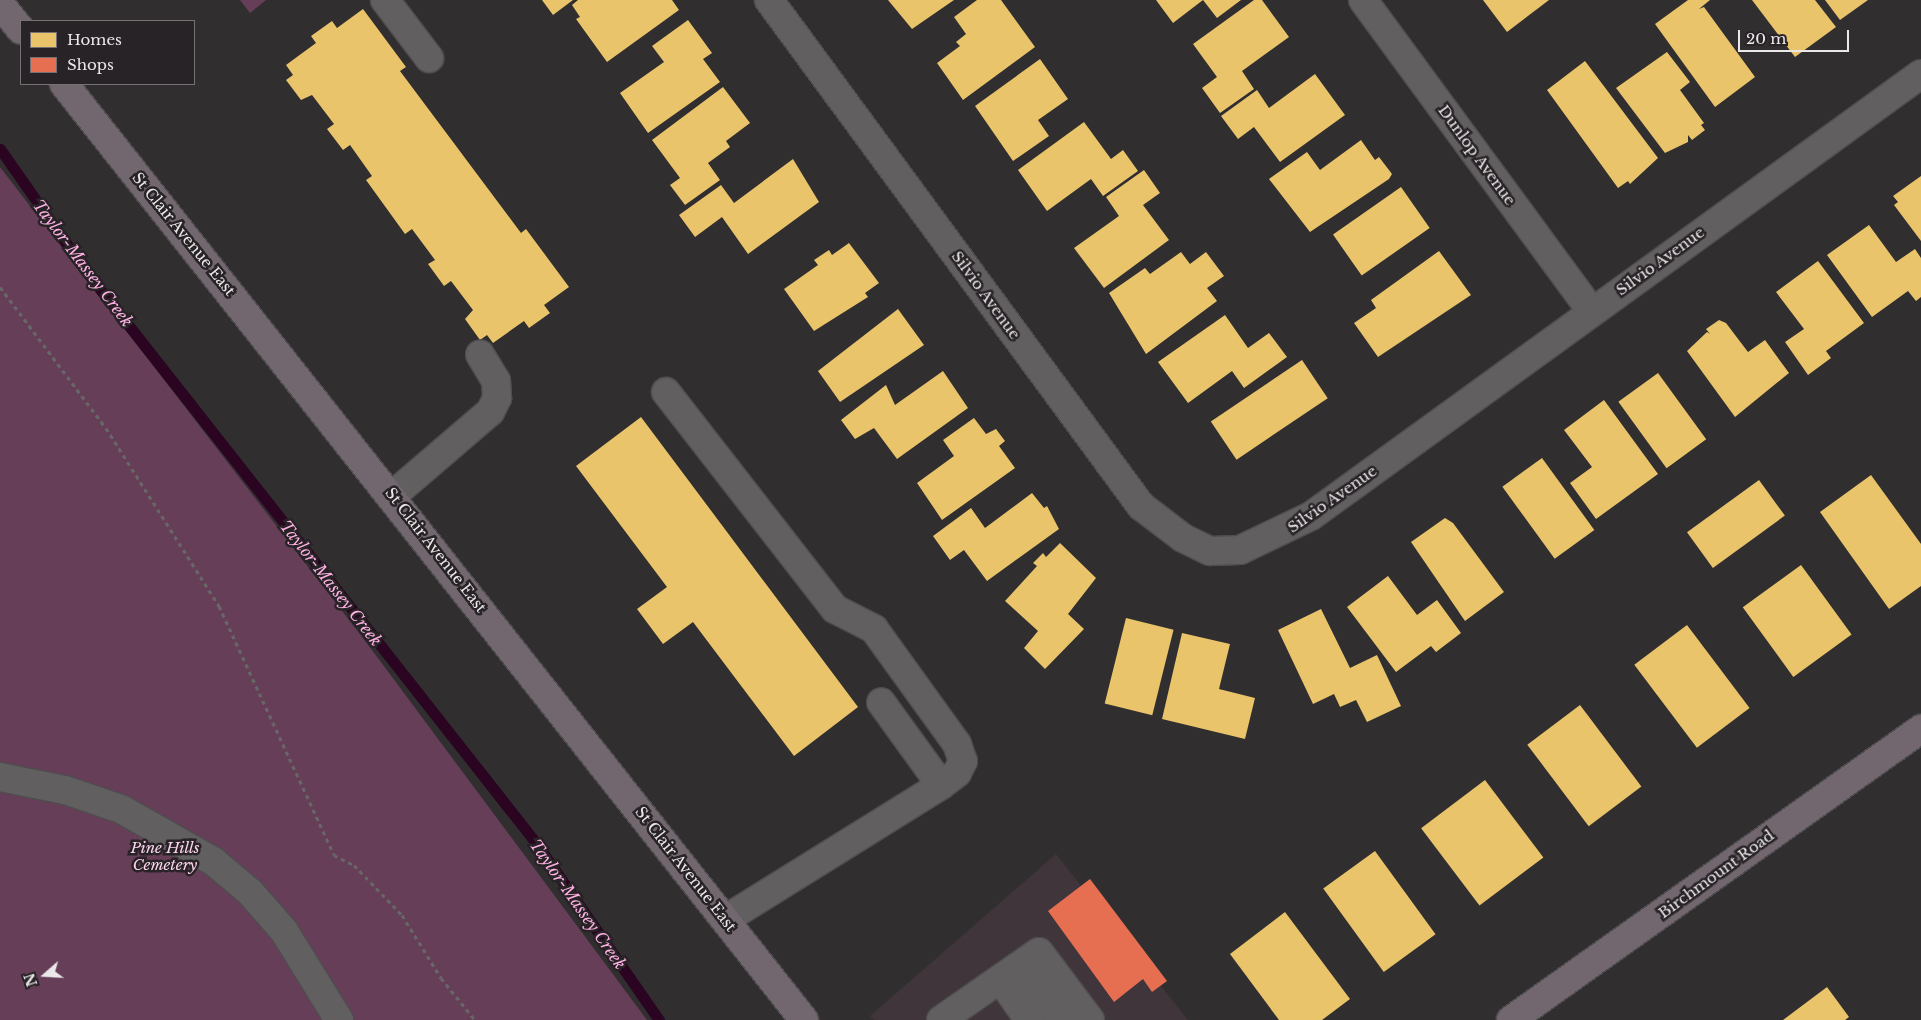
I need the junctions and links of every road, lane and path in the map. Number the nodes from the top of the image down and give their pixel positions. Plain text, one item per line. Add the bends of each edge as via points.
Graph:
1 (385, 0) edge
2 (769, 0) edge
3 (1363, 0) edge
4 (0, 4) edge
5 (20, 29) edge
6 (429, 58) dead end
7 (1921, 74) edge
8 (65, 85) edge
9 (0, 287) edge
10 (1591, 310) junction
11 (480, 354) dead end
12 (666, 392) dead end
13 (393, 495) junction
14 (881, 702) dead end
15 (1921, 729) edge
16 (0, 777) edge
17 (941, 785) junction
18 (726, 919) junction
19 (1010, 973) junction
20 (968, 1012) edge
21 (339, 1020) edge
22 (475, 1020) edge
23 (804, 1020) edge
24 (941, 1020) edge
25 (1029, 1020) edge
26 (1061, 1020) edge
27 (1090, 1020) edge
28 (1511, 1020) edge

1 - 6 street
2 - 10 street, Silvio Avenue via 1141,506 1182,538 1210,551 1240,550 1311,516
3 - 10 street, Dunlop Avenue
4 - 5 main road
7 - 10 street, Silvio Avenue
8 - 13 main road, St Clair Avenue East
9 - 22 path via 106,428 210,589 334,854 354,865 402,915 441,978
11 - 13 street via 496,380 497,398 490,412
12 - 17 street via 835,609 874,629 958,744 963,761 958,773
13 - 18 main road, St Clair Avenue East
14 - 17 street
15 - 28 main road, Birchmount Road
16 - 21 street via 65,790 121,808 213,861 250,892 284,932
17 - 18 street
18 - 23 main road, St Clair Avenue East
19 - 20 street
19 - 25 street
19 - 26 street
19 - 27 street via 1039,952
20 - 24 street

